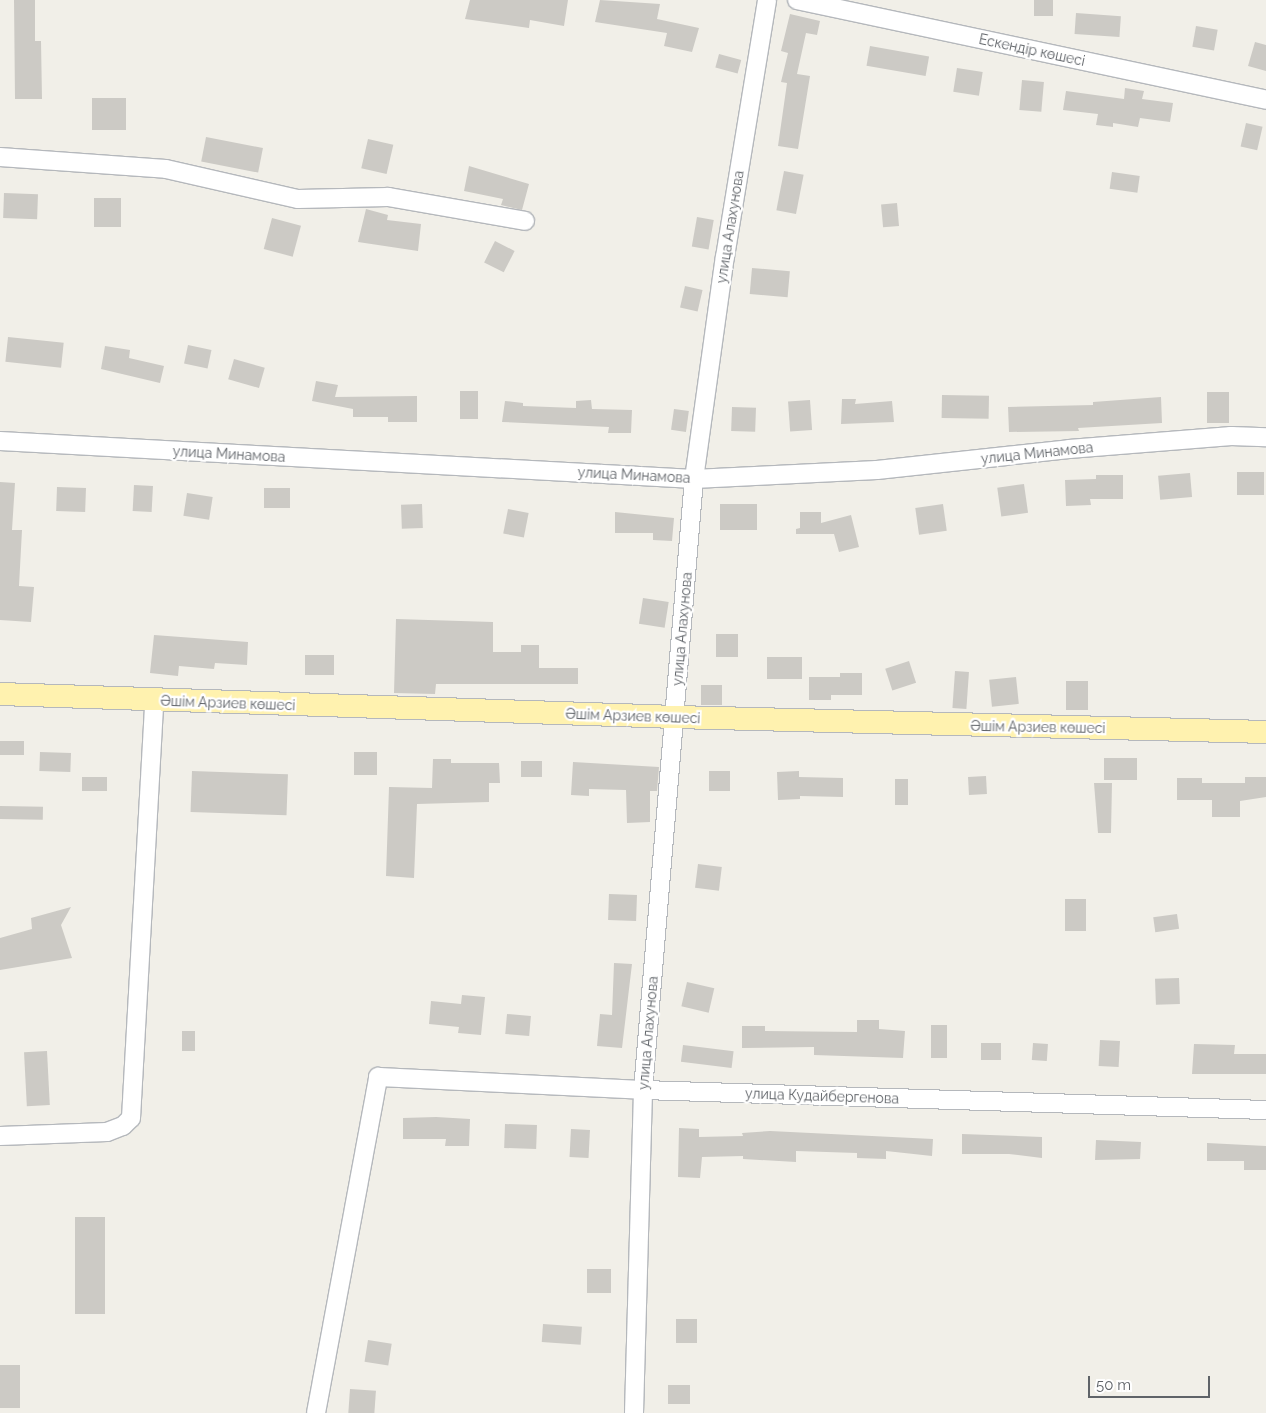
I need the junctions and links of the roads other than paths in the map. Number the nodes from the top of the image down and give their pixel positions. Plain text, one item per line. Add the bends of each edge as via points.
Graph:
1 (767, 0) edge
2 (797, 0) edge
3 (1266, 100) edge
4 (0, 157) edge
5 (525, 221) dead end
6 (1266, 437) edge
7 (0, 441) edge
8 (694, 479) junction
9 (0, 694) edge
10 (154, 701) junction
11 (675, 717) junction
12 (1266, 732) edge
13 (643, 1090) junction
14 (1266, 1110) edge
15 (0, 1136) edge
16 (316, 1413) edge
17 (634, 1413) edge

1 - 8 street, улица Алахунова via 725,257
2 - 3 street, Ескендір көшесі
4 - 5 street via 166,169 298,199 388,197
6 - 8 street, улица Минамова via 1232,436 1070,448 877,470
7 - 8 street, улица Минамова
8 - 11 street, улица Алахунова
9 - 10 main road, Әшім Арзиев көшесі
10 - 11 main road, Әшім Арзиев көшесі
10 - 15 street via 131,1118 124,1126 107,1132
11 - 12 main road, Әшім Арзиев көшесі
11 - 13 street, улица Алахунова
13 - 14 street, улица Кудайбергенова
13 - 16 street, улица Кудайбергенова via 378,1077
13 - 17 street, улица Алахунова

